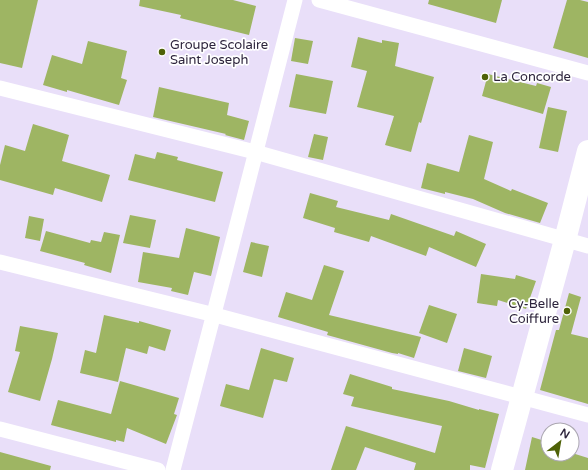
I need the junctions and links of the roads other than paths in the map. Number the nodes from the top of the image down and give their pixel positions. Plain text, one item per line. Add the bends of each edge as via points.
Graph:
1 (295, 0) edge
2 (319, 0) edge
3 (588, 73) edge
4 (0, 88) edge
5 (588, 151) edge
6 (255, 152) junction
7 (565, 240) junction
8 (588, 246) edge
9 (0, 262) edge
10 (215, 315) junction
11 (521, 398) junction
12 (588, 415) edge
13 (0, 428) edge
14 (158, 470) edge
15 (173, 470) edge
16 (502, 470) edge

1 - 6 street
2 - 3 street
4 - 6 street
5 - 7 street
6 - 7 street
6 - 10 street
7 - 8 street
7 - 11 street
9 - 10 street
10 - 11 street
10 - 15 street
11 - 12 street
11 - 16 street
13 - 14 street

